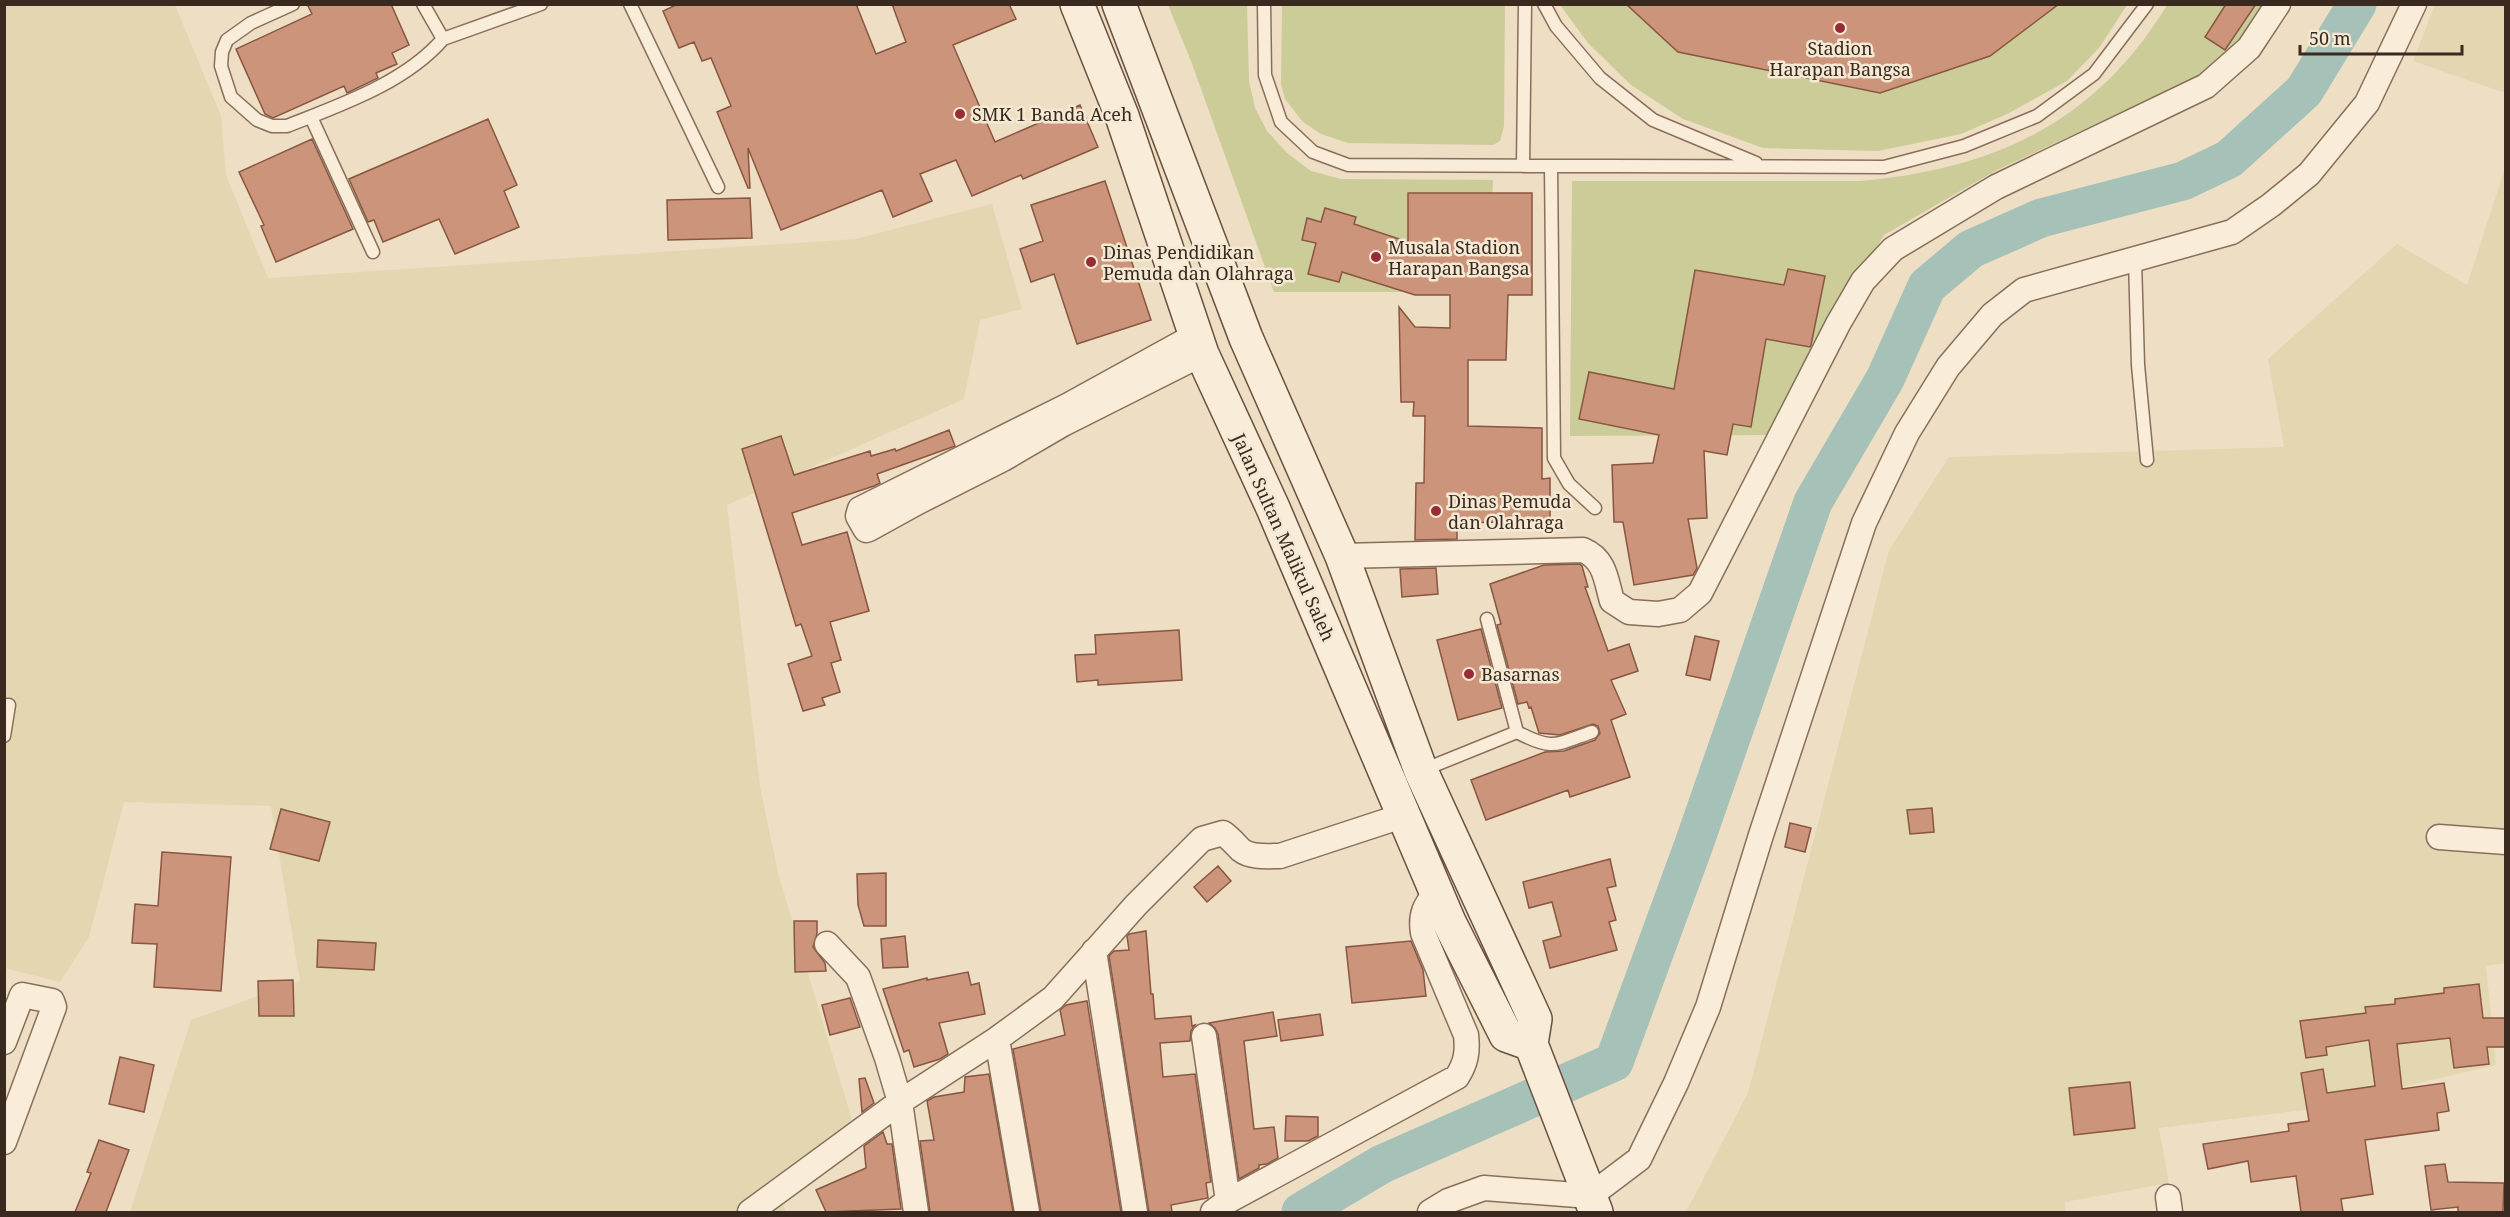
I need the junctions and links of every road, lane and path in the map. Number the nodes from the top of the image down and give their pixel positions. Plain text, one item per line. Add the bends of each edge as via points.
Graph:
1 (293, 4) edge
2 (423, 4) edge
3 (542, 4) edge
4 (630, 4) edge
5 (1077, 4) edge
6 (1119, 4) edge
7 (1264, 4) edge
8 (1526, 4) edge
9 (1544, 4) edge
10 (2147, 4) edge
11 (2278, 4) edge
12 (2414, 4) edge
13 (443, 39) junction
14 (1156, 99) junction
15 (1122, 116) junction
16 (311, 117) junction
17 (1523, 166) junction
18 (1551, 166) junction
19 (1763, 166) junction
20 (718, 187) dead end
21 (373, 252) dead end
22 (2135, 260) junction
23 (1199, 345) junction
24 (2147, 460) dead end
25 (1314, 490) junction
26 (1273, 508) junction
27 (1595, 508) dead end
28 (1342, 556) junction
29 (1487, 619) dead end
30 (4, 705) edge
31 (1516, 732) junction
32 (1592, 732) dead end
33 (4, 736) edge
34 (1421, 771) junction
35 (1402, 816) junction
36 (2439, 837) dead end
37 (2505, 842) edge
38 (1436, 892) junction
39 (827, 944) dead end
40 (1094, 951) junction
41 (1204, 1036) dead end
42 (997, 1039) junction
43 (4, 1042) edge
44 (1533, 1051) junction
45 (900, 1102) junction
46 (4, 1142) edge
47 (1593, 1204) edge
48 (1220, 1207) edge
49 (750, 1212) edge
50 (916, 1212) edge
51 (1027, 1212) edge
52 (1135, 1212) edge
53 (1430, 1212) edge

1 - 16 lane via 251,23 227,40 221,66 231,97 257,120 286,126
2 - 13 lane
3 - 13 lane
4 - 20 lane
5 - 15 main road, Jalan Sultan Malikul Saleh
6 - 14 main road
7 - 17 lane via 1265,75 1281,122 1313,152 1348,165
8 - 17 lane
9 - 19 lane via 1556,26 1600,78 1653,120
10 - 19 lane via 2094,74 2037,116 1964,146 1884,167
11 - 28 street via 2249,48 2206,86 1996,187 1893,249 1863,281 1790,414 1700,593 1680,610 1658,614 1629,612 1612,600 1602,563 1583,550
12 - 22 street via 2367,103 2309,174 2232,232
13 - 16 lane via 401,76
14 - 15 main road
14 - 25 main road via 1246,338
15 - 23 main road, Jalan Sultan Malikul Saleh
16 - 21 lane
17 - 18 lane
18 - 19 lane
18 - 27 lane via 1554,458 1569,484
22 - 24 lane via 2138,365
22 - 47 street via 2024,290 1992,315 1948,367 1907,433 1864,523 1708,1007 1639,1159
23 - 23 street via 1003,459 869,529 858,516 860,509
23 - 26 main road, Jalan Sultan Malikul Saleh
25 - 26 main road
25 - 28 main road
26 - 35 main road, Jalan Sultan Malikul Saleh
28 - 34 main road
29 - 31 lane
30 - 33 lane via 9,705
31 - 32 lane via 1547,745
31 - 34 lane
34 - 44 main road via 1535,1019
35 - 38 main road, Jalan Sultan Malikul Saleh
35 - 40 street via 1280,856 1242,851 1223,833 1203,839
36 - 37 street
38 - 44 main road, Jalan Sultan Malikul Saleh via 1506,1035
38 - 48 street via 1423,908 1422,933 1466,1035 1468,1050 1457,1077
39 - 45 street via 858,977
40 - 42 street via 1053,998
40 - 52 street
41 - 48 street
42 - 45 street
42 - 51 street
43 - 46 street via 18,994 52,1001 54,1007
44 - 47 main road
45 - 49 street
45 - 50 street
47 - 53 street via 1484,1188

